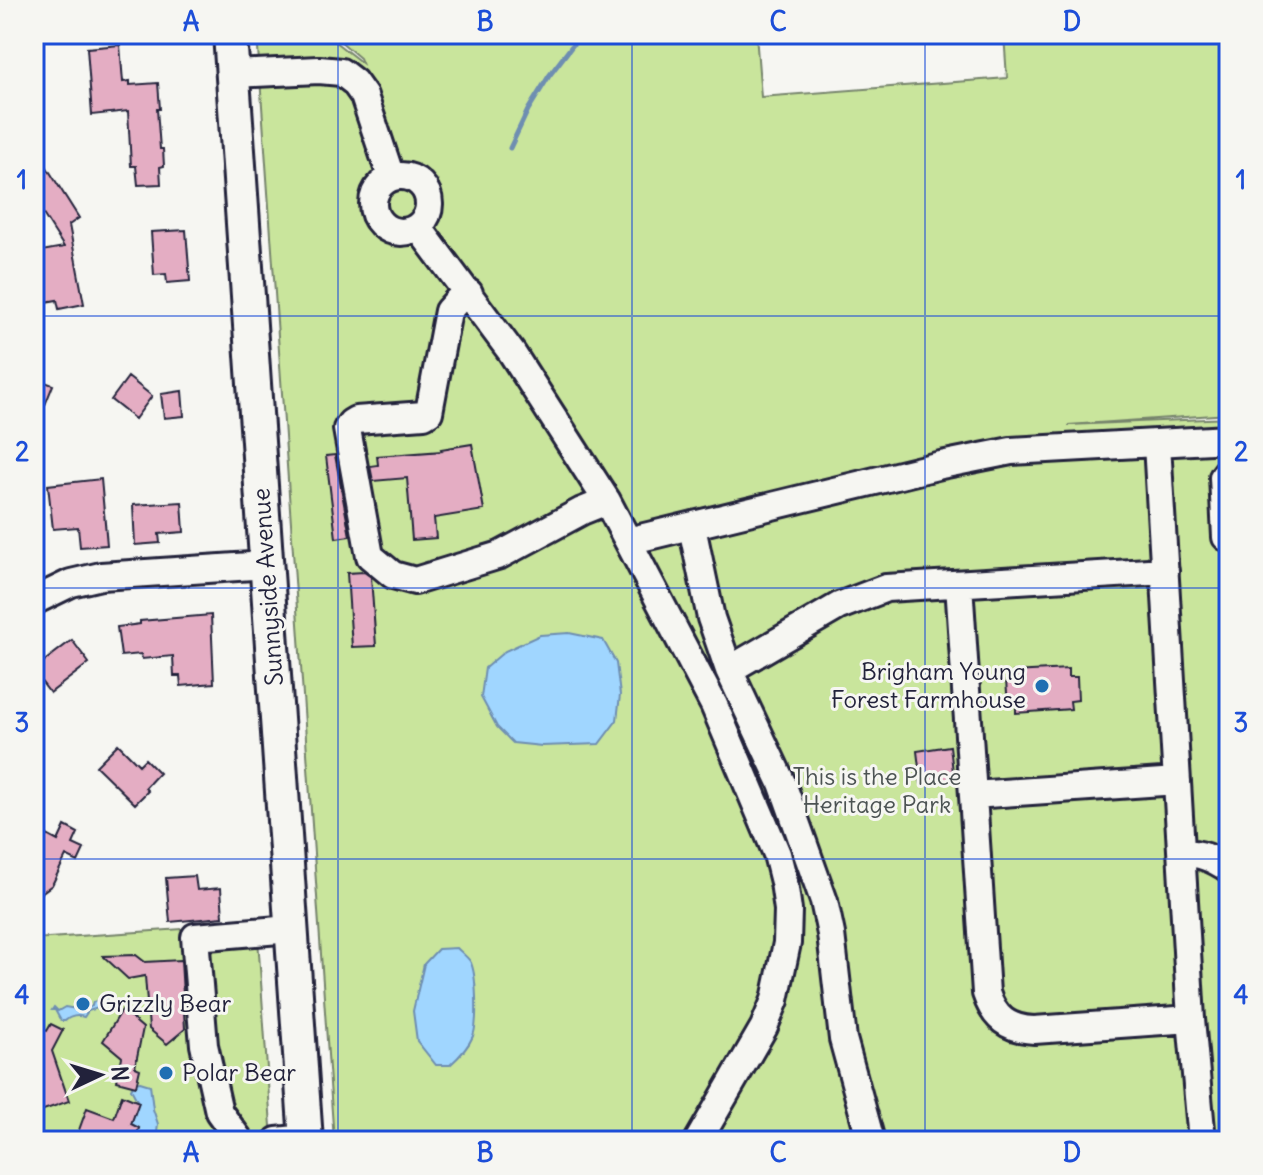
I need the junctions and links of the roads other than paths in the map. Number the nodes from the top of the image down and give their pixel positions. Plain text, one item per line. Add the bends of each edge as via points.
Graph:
1 (230, 34) edge
2 (232, 74) junction
3 (391, 177) junction
4 (418, 227) junction
5 (469, 293) junction
6 (1229, 439) edge
7 (1157, 444) junction
8 (1229, 469) edge
9 (607, 501) junction
10 (692, 527) junction
11 (1229, 536) edge
12 (628, 541) junction
13 (267, 565) junction
14 (1165, 571) junction
15 (959, 584) junction
16 (34, 601) edge
17 (729, 670) junction
18 (1177, 781) junction
19 (973, 795) junction
20 (1182, 853) junction
21 (1229, 869) edge
22 (291, 929) junction
23 (1191, 1019) junction
24 (297, 1140) edge
25 (240, 1141) edge
26 (698, 1141) edge
27 (871, 1141) edge
28 (1202, 1141) edge

1 - 2 main road, Sunnyside Avenue
2 - 3 street via 341,72 364,96
2 - 13 main road, Sunnyside Avenue
3 - 4 street via 414,180 426,191 428,209
3 - 4 street via 375,194 377,219 393,232
4 - 5 street
5 - 9 street
5 - 9 street via 448,311 429,412 356,420 347,429 370,556 393,575 415,581 500,555
6 - 7 street
7 - 10 street via 1011,451
7 - 14 street
8 - 11 street via 1223,477
9 - 12 street
10 - 12 street
10 - 17 street via 711,618
12 - 26 street via 714,705 777,854 788,910 787,943 771,1012
13 - 16 street via 101,576
13 - 22 main road, Sunnyside Avenue
14 - 15 street
14 - 18 street
15 - 17 street via 886,588 839,606
15 - 19 street
17 - 27 street via 782,783 824,901 843,1039
18 - 19 street
18 - 20 street
19 - 23 street via 986,993 999,1017 1019,1029 1034,1030
20 - 21 street via 1205,856
20 - 23 street
22 - 24 main road, Sunnyside Avenue
22 - 25 street via 195,937 204,1045 219,1112
23 - 28 street

